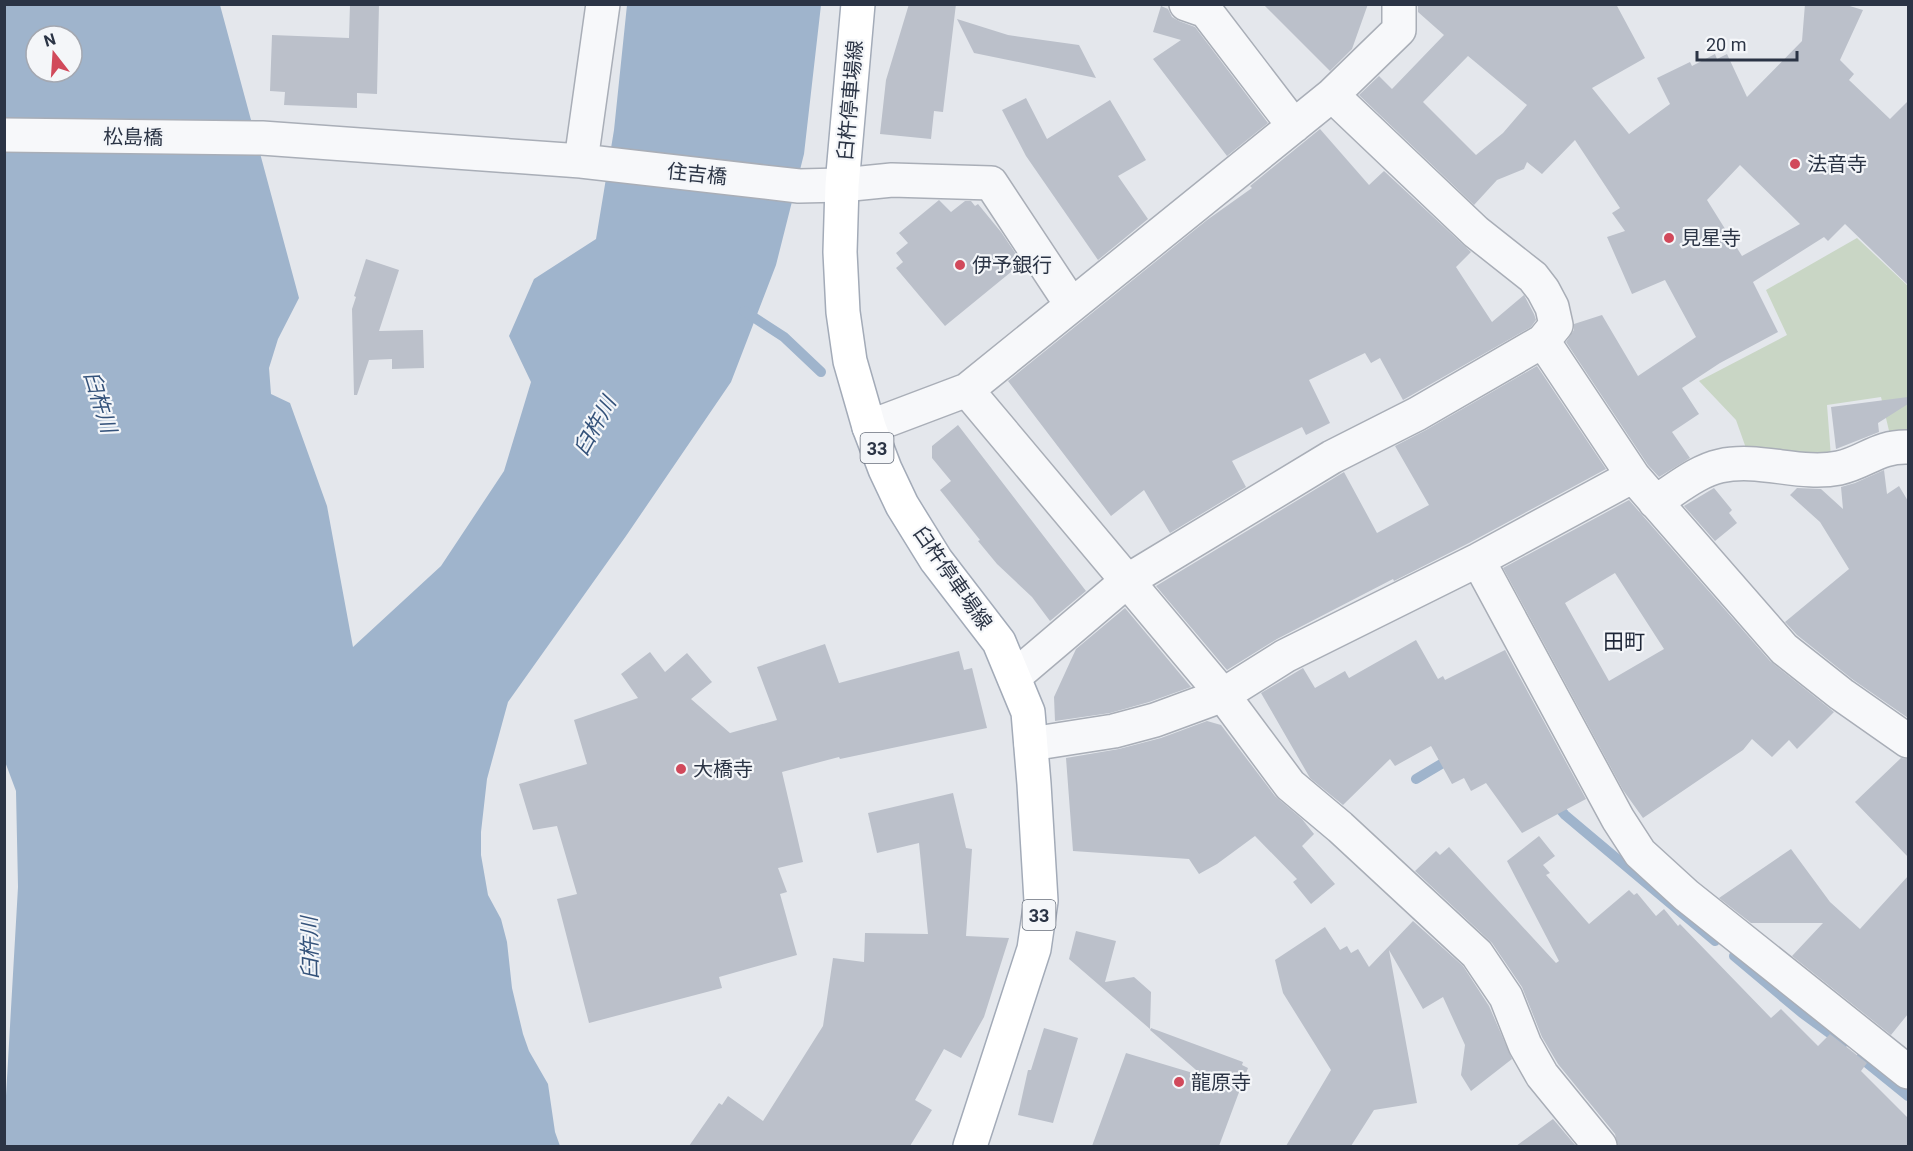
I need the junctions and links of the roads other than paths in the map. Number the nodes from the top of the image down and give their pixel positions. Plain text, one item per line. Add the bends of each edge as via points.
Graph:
1 (603, 4) edge
2 (858, 4) edge
3 (1186, 4) edge
4 (1399, 4) edge
5 (1332, 95) junction
6 (1294, 126) junction
7 (4, 135) edge
8 (588, 162) junction
9 (842, 185) junction
10 (1071, 304) junction
11 (1543, 341) junction
12 (967, 390) junction
13 (869, 427) junction
14 (1908, 447) edge
15 (1633, 476) junction
16 (1656, 502) junction
17 (1478, 560) junction
18 (1127, 581) junction
19 (1014, 677) junction
20 (1223, 694) junction
21 (1908, 741) edge
22 (1031, 744) junction
23 (1908, 1072) edge
24 (970, 1146) edge
25 (1600, 1146) edge

1 - 8 street
2 - 9 main road, 臼杵停車場線 / 33
3 - 6 street via 1206,11
4 - 5 street via 1399,30
5 - 6 street
5 - 11 street via 1476,232 1533,277 1552,307 1556,325
6 - 10 street
7 - 8 street, 松島橋 via 262,138
8 - 9 street, 住吉橋 via 799,186
9 - 10 street, 住吉橋 via 892,180 991,183
9 - 13 main road, 臼杵停車場線 / 33 via 843,312 850,361
10 - 12 street
11 - 15 street
11 - 18 street via 1417,414 1332,457
12 - 13 street
12 - 18 street
13 - 19 main road, 臼杵停車場線 / 33 via 902,505 936,560 999,642
14 - 16 street via 1880,450 1840,467 1821,470 1736,463 1718,466
15 - 16 street
15 - 17 street
16 - 21 street via 1784,649
17 - 20 street via 1285,656
17 - 23 street via 1617,819 1640,853 1686,895
18 - 19 street
18 - 20 street
19 - 22 main road, 臼杵停車場線 / 33 via 1028,712
20 - 22 street via 1114,731
20 - 25 street via 1290,785 1477,954 1506,997 1542,1075
22 - 24 main road, 臼杵停車場線 / 33 via 1041,901 1034,949

